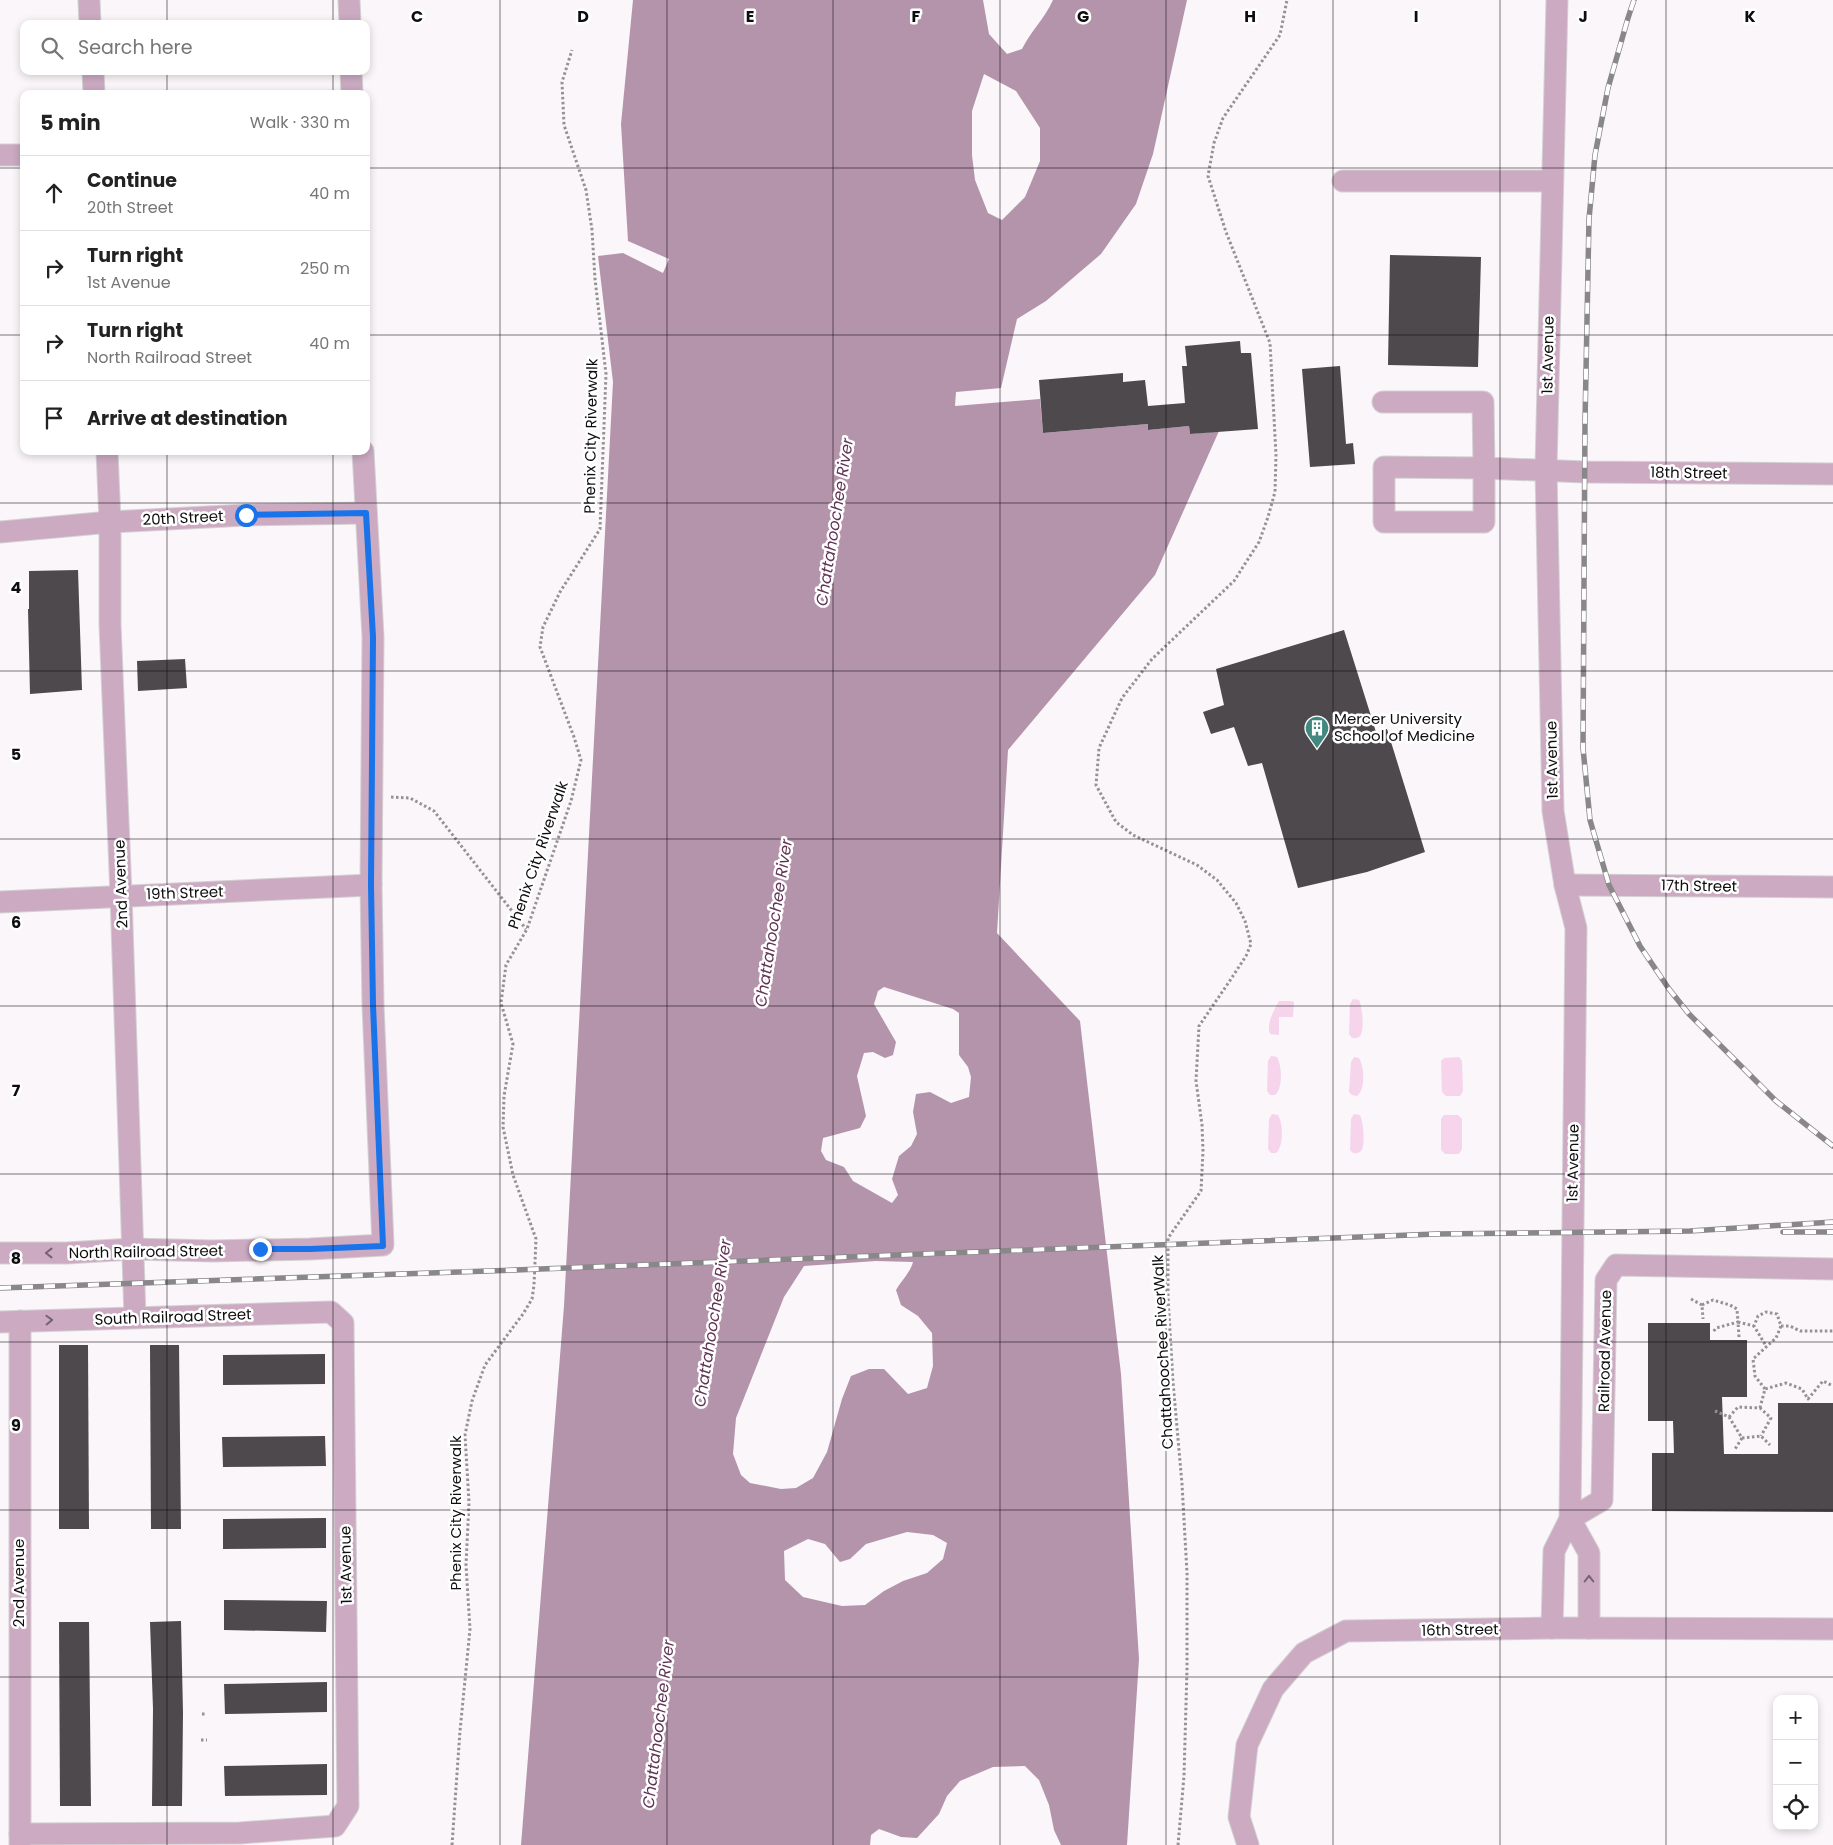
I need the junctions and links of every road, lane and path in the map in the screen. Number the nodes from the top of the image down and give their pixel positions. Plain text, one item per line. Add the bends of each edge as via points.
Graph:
1 (89, 0) edge
2 (349, 0) edge
3 (1287, 0) edge
4 (1557, 0) edge
5 (90, 20) edge
6 (350, 20) edge
7 (572, 50) dead end
8 (93, 75) edge
9 (352, 75) edge
10 (94, 90) edge
11 (352, 90) edge
12 (0, 155) edge
13 (20, 155) edge
14 (1343, 181) dead end
15 (1552, 181) junction
16 (1383, 402) dead end
17 (107, 455) edge
18 (363, 455) edge
19 (1484, 468) junction
20 (1546, 469) junction
21 (1833, 474) edge
22 (366, 513) junction
23 (110, 522) junction
24 (0, 532) edge
25 (372, 796) junction
26 (371, 885) junction
27 (1565, 885) junction
28 (1833, 887) edge
29 (122, 895) junction
30 (0, 902) edge
31 (527, 929) junction
32 (132, 1249) junction
33 (0, 1253) edge
34 (1833, 1269) edge
35 (1691, 1299) dead end
36 (1702, 1305) junction
37 (135, 1317) junction
38 (1703, 1319) dead end
39 (10, 1321) edge
40 (1738, 1322) junction
41 (343, 1323) joint
42 (1754, 1326) junction
43 (1781, 1326) junction
44 (1833, 1331) edge
45 (1713, 1332) dead end
46 (1739, 1337) dead end
47 (1766, 1346) junction
48 (1833, 1386) edge
49 (1765, 1389) junction
50 (1760, 1408) junction
51 (1715, 1411) dead end
52 (1729, 1417) junction
53 (1761, 1436) junction
54 (1742, 1438) junction
55 (1770, 1445) dead end
56 (1735, 1449) dead end
57 (1570, 1519) junction
58 (1552, 1628) junction
59 (1589, 1628) junction
60 (1833, 1629) edge
61 (201, 1740) dead end
62 (207, 1740) dead end
63 (20, 1840) edge
64 (452, 1845) edge
65 (1178, 1845) edge
66 (1248, 1845) edge

1 - 5 street
2 - 6 street
3 - 65 path, Chattahoochee RiverWalk via 1280,35 1223,118 1208,176 1226,232 1270,343 1275,492 1259,542 1234,581 1152,659 1122,698 1099,748 1096,785 1116,822 1133,835 1197,865 1218,880 1236,903 1251,944 1199,1026 1196,1081 1202,1125 1201,1191 1168,1238 1171,1354 1187,1573 1184,1776
4 - 15 street, 1st Avenue
7 - 31 path, Phenix City Riverwalk via 562,82 564,125 586,190 606,374 600,529 560,592 543,627 540,647 581,760 571,801
8 - 10 street
9 - 11 street
12 - 13 street
14 - 15 street
15 - 20 street, 1st Avenue
16 - 19 street via 1483,402
17 - 23 street, 2nd Avenue
18 - 22 street
19 - 19 street via 1384,467 1384,522 1484,522
19 - 20 street, 18th Street
20 - 21 street, 18th Street
20 - 27 street, 1st Avenue via 1554,811
22 - 23 street, 20th Street
22 - 25 street via 373,637
23 - 24 street, 20th Street
23 - 29 street, 2nd Avenue via 110,624
25 - 26 street
25 - 31 path via 410,798 434,811
26 - 29 street, 19th Street
26 - 32 street, North Railroad Street via 383,1246 213,1251
27 - 28 street, 17th Street
27 - 57 street, 1st Avenue via 1576,928
29 - 30 street, 19th Street
29 - 32 street, 2nd Avenue
31 - 64 path, Phenix City Riverwalk via 506,965 501,1003 513,1044 504,1096 503,1127 513,1175 536,1239 534,1285 532,1299 523,1314 485,1365 472,1401 465,1435 470,1629
32 -> 33 street, North Railroad Street
32 - 37 street, 2nd Avenue
34 - 57 street, Railroad Avenue via 1616,1265 1606,1280 1602,1500
35 - 36 path
36 - 38 path
36 - 40 path via 1713,1300 1730,1305 1737,1310
39 -> 37 street, South Railroad Street
37 - 41 street, South Railroad Street via 330,1312
39 - 63 street, 2nd Avenue
40 - 42 path
40 - 45 path via 1716,1328
40 - 46 path
41 - 63 street, 1st Avenue via 348,1806 335,1826 240,1833
42 - 43 path via 1758,1316 1766,1312 1777,1314
42 - 47 path
43 - 44 path via 1800,1331
43 - 47 path via 1776,1338
47 - 49 path via 1753,1359 1755,1376
48 - 49 path via 1824,1381 1808,1399 1802,1389 1786,1383
49 - 50 path
50 - 52 path via 1738,1407
50 - 53 path via 1771,1418
51 - 52 path
52 - 54 path
53 - 54 path
53 - 55 path
54 - 56 path
57 - 58 street, 1st Avenue via 1554,1551
59 -> 57 street, 1st Avenue via 1589,1553
58 - 59 street, 16th Street
58 - 66 street, 16th Street via 1346,1631 1304,1653 1273,1689 1247,1745 1239,1817
59 - 60 street, 16th Street
61 - 62 path

